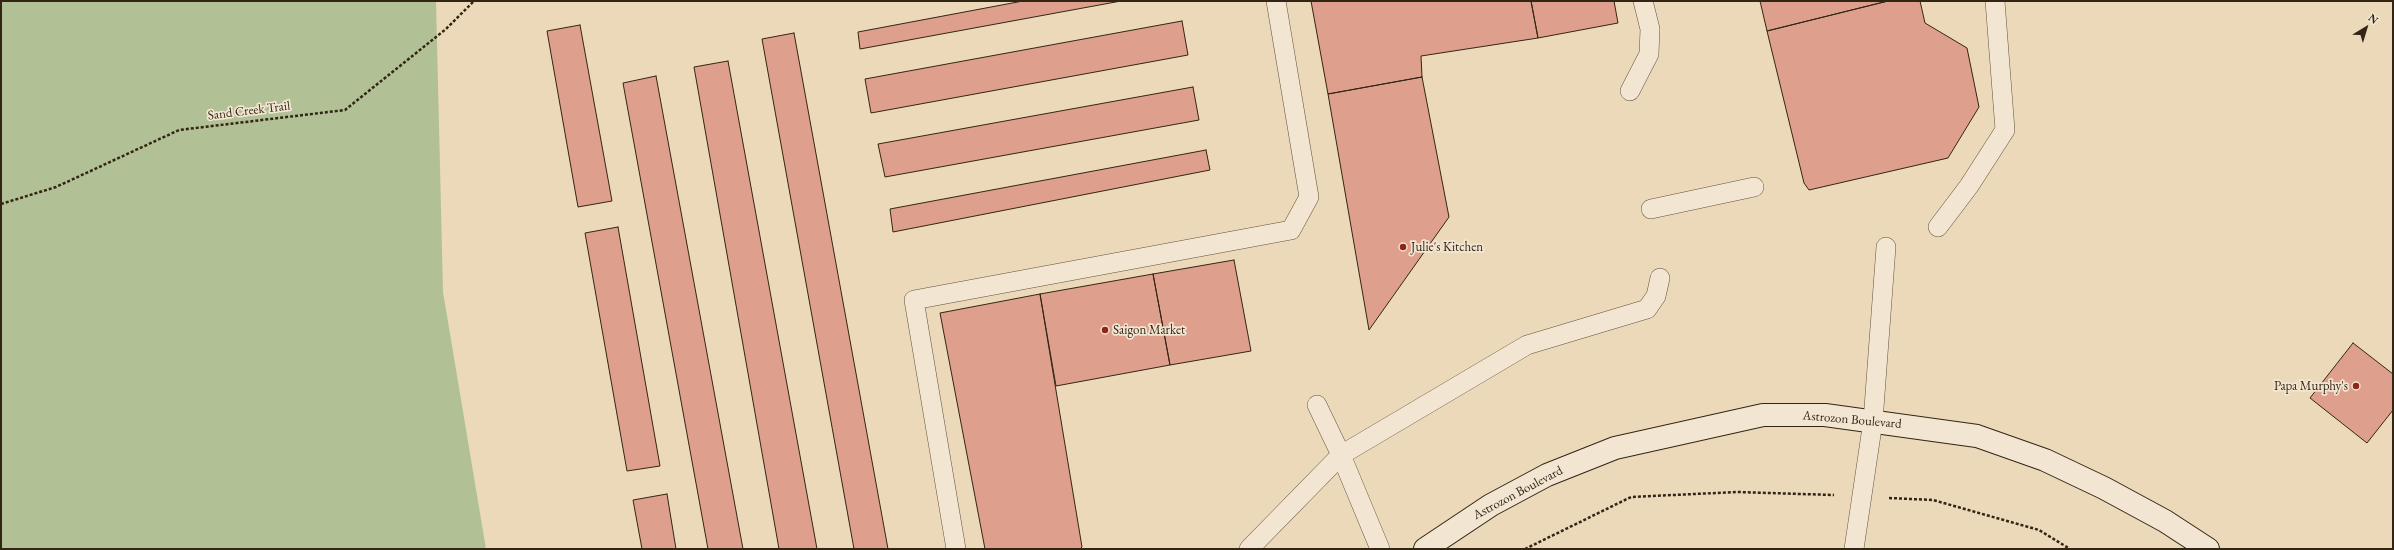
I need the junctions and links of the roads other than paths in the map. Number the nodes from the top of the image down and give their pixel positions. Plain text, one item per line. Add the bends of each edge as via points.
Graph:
1 (1276, 1) edge
2 (1643, 1) edge
3 (1995, 1) edge
4 (1630, 92) dead end
5 (1754, 187) dead end
6 (1651, 209) dead end
7 (1938, 227) dead end
8 (1886, 247) dead end
9 (1660, 278) dead end
10 (1317, 405) dead end
11 (1873, 421) junction
12 (1341, 455) junction
13 (956, 549) edge
14 (1249, 549) edge
15 (1380, 549) edge
16 (1425, 549) edge
17 (1854, 549) edge
18 (2208, 549) edge

1 - 13 lane via 1309,197 1291,230 914,300
2 - 4 lane via 1650,29 1649,54
3 - 7 lane via 2005,130 1969,186
5 - 6 lane
8 - 11 lane
9 - 12 lane via 1656,296 1647,309 1527,345
10 - 12 lane
11 - 16 main road, Astrozon Boulevard via 1826,415 1763,415 1615,448 1540,478 1491,505
11 - 17 lane
11 - 18 main road, Astrozon Boulevard via 1977,436 2044,460 2151,513
12 - 14 lane
12 - 15 lane

